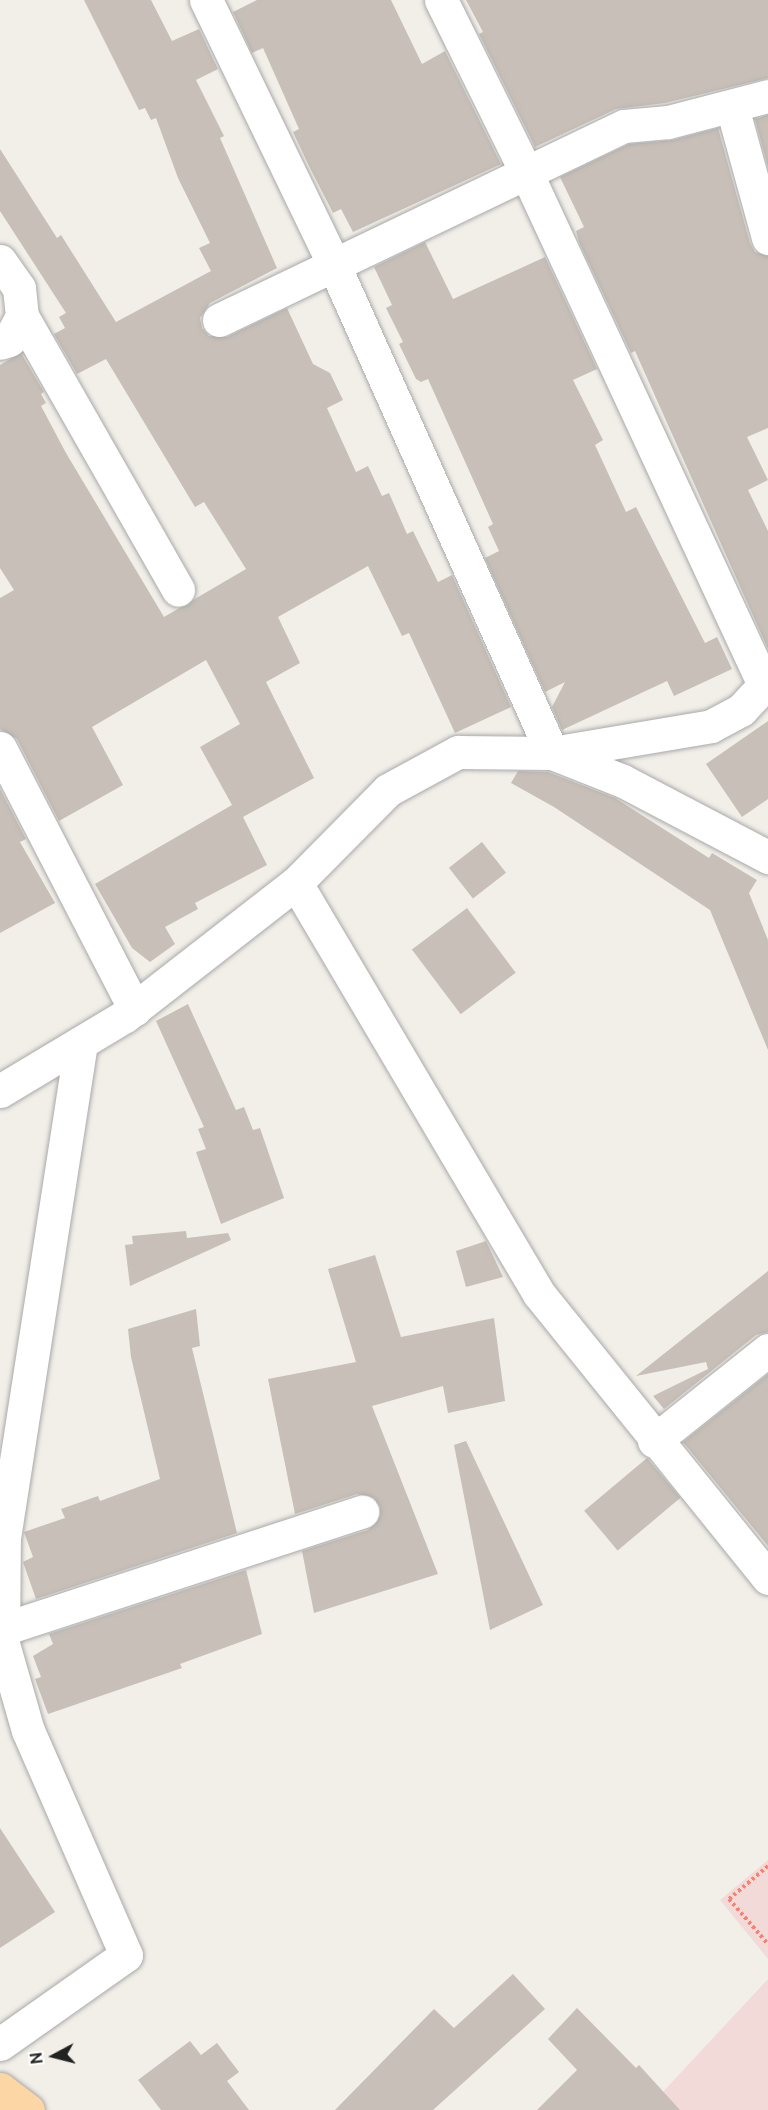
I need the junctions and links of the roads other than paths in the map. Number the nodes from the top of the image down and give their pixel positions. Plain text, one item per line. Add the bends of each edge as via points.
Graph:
1 (207, 0) edge
2 (441, 0) edge
3 (768, 96) edge
4 (732, 107) junction
5 (526, 172) junction
6 (768, 238) edge
7 (0, 261) edge
8 (334, 265) junction
9 (22, 316) junction
10 (219, 320) dead end
11 (0, 343) edge
12 (178, 590) dead end
13 (766, 683) edge
14 (0, 748) edge
15 (552, 753) junction
16 (768, 857) edge
17 (296, 883) junction
18 (135, 1009) junction
19 (81, 1042) junction
20 (0, 1091) edge
21 (768, 1350) edge
22 (654, 1441) junction
23 (362, 1512) dead end
24 (763, 1564) edge
25 (3, 1629) junction
26 (0, 2044) edge
27 (0, 2089) edge
28 (28, 2110) edge

1 - 8 street
2 - 5 street
3 - 4 street
4 - 5 street via 668,122 624,126
4 - 6 street
5 - 8 street
5 - 13 street
7 - 9 street via 19,288
8 - 10 street
8 - 15 street
9 - 11 street via 9,340
9 - 12 street
13 - 15 street via 741,710 711,726
14 - 18 street
15 - 16 street via 623,781
15 - 17 street via 458,752 388,789
17 - 18 street
17 - 22 street via 539,1294
18 - 19 street
19 - 20 street
19 - 25 street via 4,1538
21 - 22 street
22 - 24 street
23 - 25 street
25 - 26 street via 3,1644 28,1731 126,1955
27 - 28 main road

